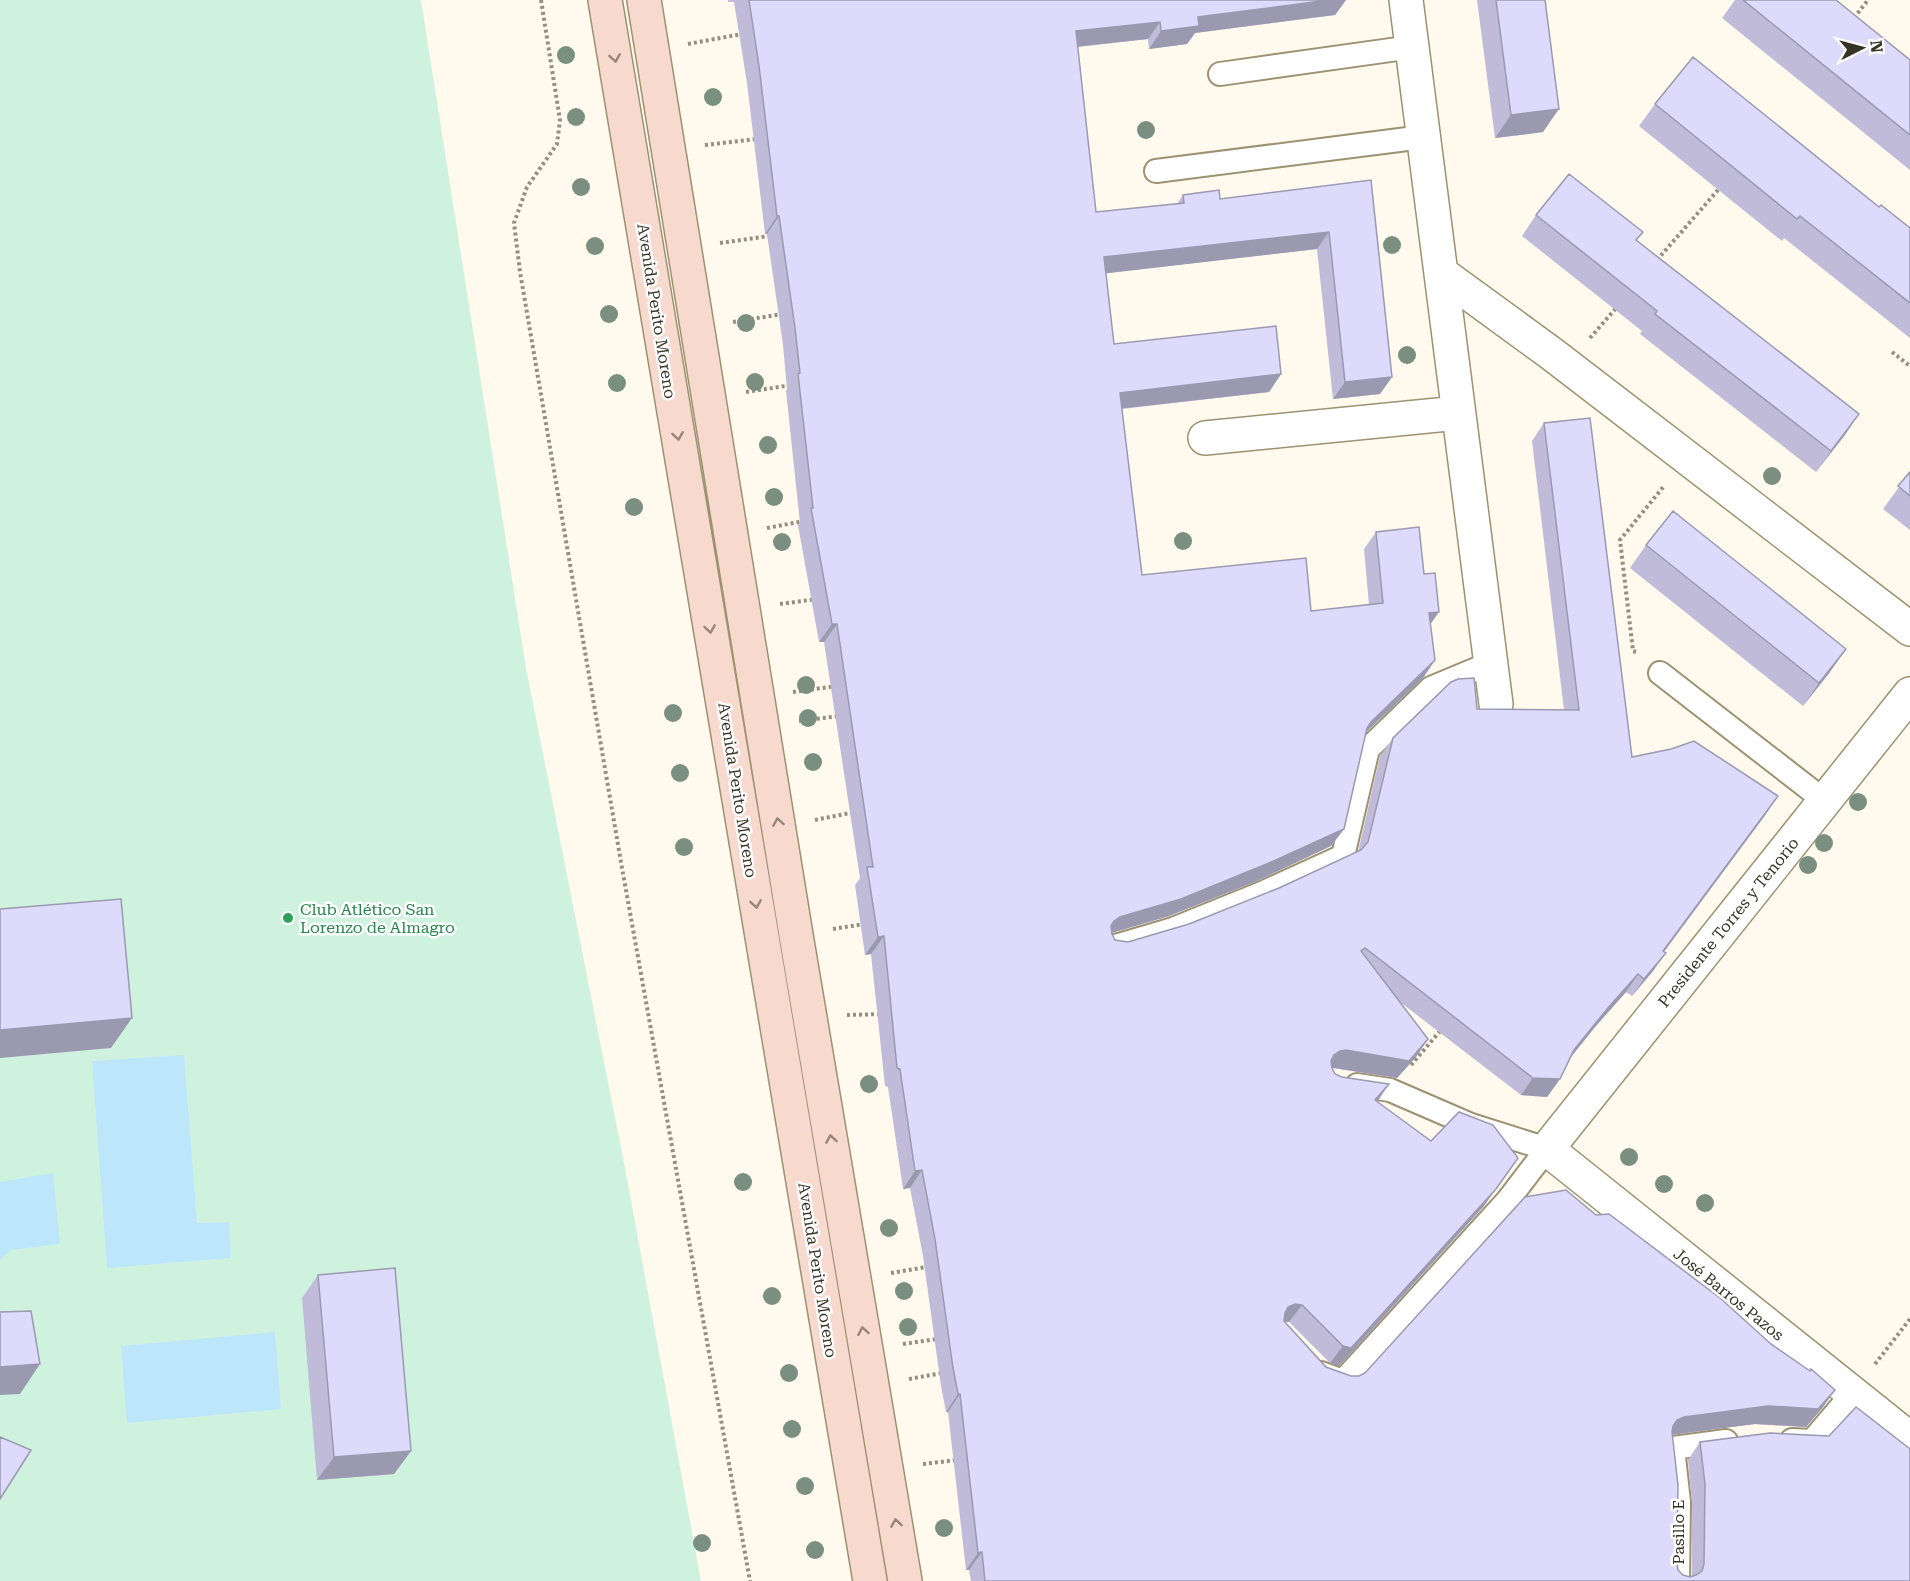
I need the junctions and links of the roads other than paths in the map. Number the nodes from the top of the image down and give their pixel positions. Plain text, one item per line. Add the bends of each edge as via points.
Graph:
1 (605, 0) edge
2 (644, 0) edge
3 (1406, 0) edge
4 (1412, 47) junction
5 (1220, 74) dead end
6 (1423, 136) junction
7 (1156, 171) dead end
8 (1441, 273) junction
9 (1458, 413) junction
10 (1205, 438) dead end
11 (1910, 629) edge
12 (1491, 663) junction
13 (1660, 673) road end
14 (1910, 694) edge
15 (1496, 704) dead end
16 (1825, 801) junction
17 (1112, 947) edge
18 (1332, 1082) edge
19 (1547, 1149) junction
20 (1308, 1359) edge
21 (1853, 1393) junction
22 (1910, 1439) edge
23 (870, 1581) edge
24 (905, 1581) edge
25 (1678, 1581) edge

1 -> 23 main road, Avenida Perito Moreno
24 -> 2 main road, Avenida Perito Moreno
3 - 4 street
4 - 5 lane
4 - 6 street
6 - 7 lane
6 - 8 street
8 - 9 street
8 - 11 street
9 - 10 street
9 - 12 street
12 - 15 street
12 - 17 lane via 1431,688 1368,749 1343,856 1173,929
13 - 16 lane
14 - 16 street, Presidente Torres y Tenorio
16 - 19 street, Presidente Torres y Tenorio
18 - 19 lane via 1390,1090 1471,1125
19 - 20 lane via 1508,1200 1343,1381 1323,1375
19 - 21 street, José Barros Pazos
21 - 22 street, José Barros Pazos
21 - 25 lane, Pasillo E via 1812,1441 1757,1438 1673,1448 1679,1502

